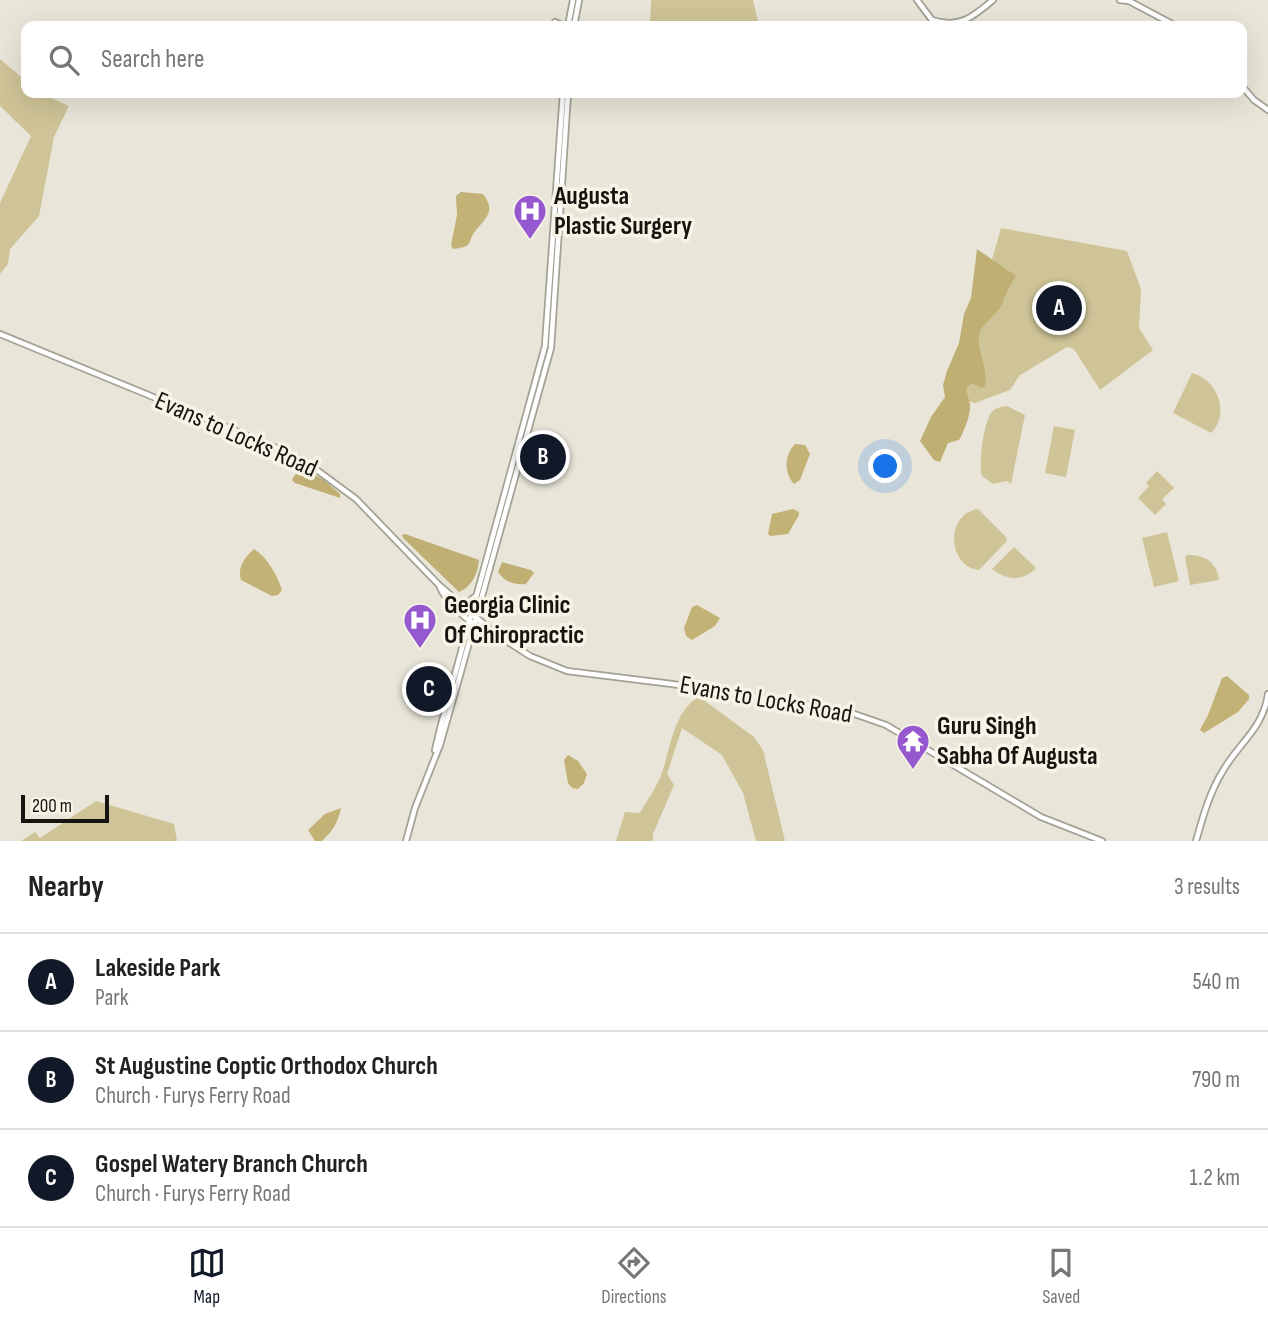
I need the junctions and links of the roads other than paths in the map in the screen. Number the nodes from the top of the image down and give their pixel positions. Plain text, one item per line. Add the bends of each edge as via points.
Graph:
1 (573, 0) edge
2 (579, 0) edge
3 (917, 0) edge
4 (993, 0) edge
5 (1121, 0) edge
6 (567, 21) edge
7 (575, 21) edge
8 (938, 21) edge
9 (963, 21) edge
10 (1167, 21) edge
11 (1247, 92) edge
12 (563, 98) edge
13 (568, 98) edge
14 (1268, 110) edge
15 (0, 334) edge
16 (439, 585) junction
17 (476, 596) junction
18 (456, 600) junction
19 (471, 613) junction
20 (477, 617) junction
21 (470, 620) junction
22 (475, 624) junction
23 (485, 632) junction
24 (494, 633) junction
25 (469, 646) junction
26 (1268, 694) edge
27 (435, 751) junction
28 (406, 841) edge
29 (1102, 841) edge
30 (1196, 841) edge

1 - 6 street
2 - 7 street
3 - 8 street
4 - 9 street
5 - 10 street
11 - 14 street
12 - 17 street via 545,346
13 - 20 street via 551,348
15 - 16 street, Evans to Locks Road via 306,462 364,506
16 - 18 street, Evans to Locks Road
16 - 21 street, Evans to Locks Road
17 - 18 street via 467,603
17 - 19 street
18 - 19 street, Evans to Locks Road
19 - 20 street, Evans to Locks Road
19 - 21 street
20 - 22 street
20 - 24 street, Evans to Locks Road
21 - 22 street, Evans to Locks Road
21 - 27 street
22 - 23 street, Evans to Locks Road
22 - 25 street
23 - 24 street, Evans to Locks Road
23 - 25 street
24 - 29 street, Evans to Locks Road via 530,656 567,671 844,710 886,724 1041,817
25 - 27 street
26 - 30 street via 1261,721 1231,757 1210,793
27 - 28 street

